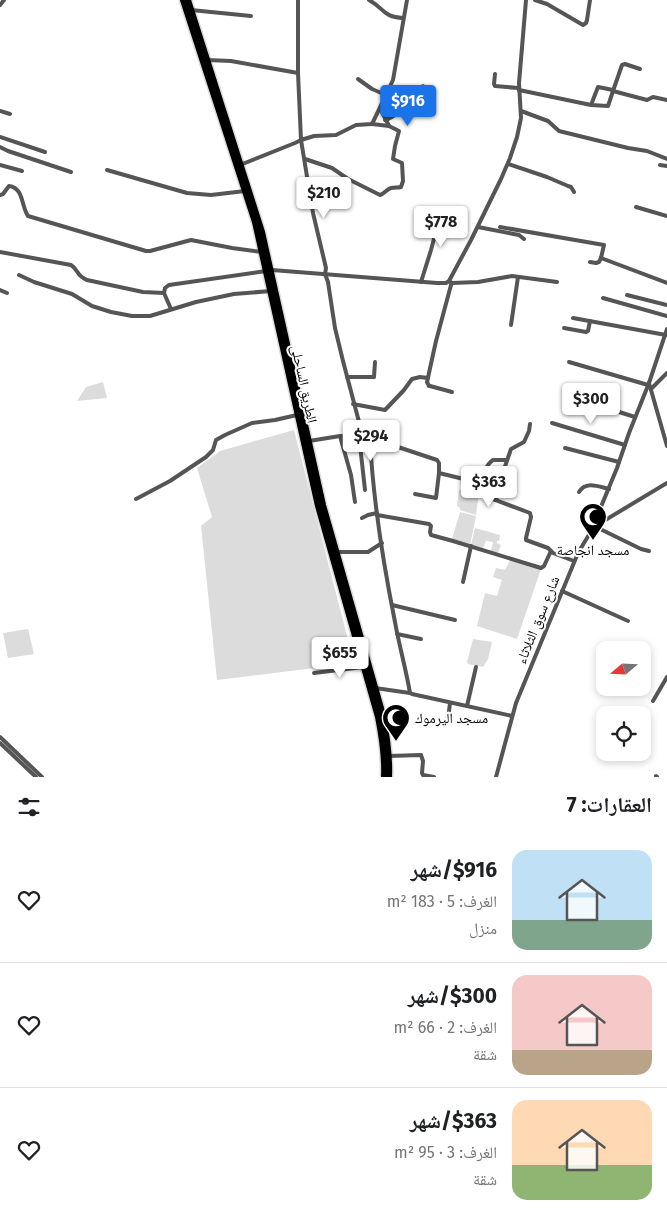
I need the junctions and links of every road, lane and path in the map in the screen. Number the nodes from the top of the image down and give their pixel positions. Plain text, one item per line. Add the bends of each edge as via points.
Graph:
1 (4, 0) edge
2 (182, 0) edge
3 (188, 0) edge
4 (298, 0) edge
5 (369, 0) edge
6 (407, 0) edge
7 (526, 0) edge
8 (536, 0) edge
9 (590, 0) edge
10 (0, 5) edge
11 (191, 10) junction
12 (251, 16) dead end
13 (403, 18) junction
14 (192, 22) junction
15 (207, 60) junction
16 (640, 69) dead end
17 (298, 73) junction
18 (495, 74) dead end
19 (358, 79) dead end
20 (423, 86) dead end
21 (519, 90) junction
22 (613, 90) junction
23 (386, 95) junction
24 (667, 100) edge
25 (591, 105) junction
26 (380, 108) junction
27 (0, 110) edge
28 (521, 112) junction
29 (10, 114) dead end
30 (385, 120) junction
31 (372, 124) junction
32 (389, 126) junction
33 (0, 137) edge
34 (301, 140) junction
35 (0, 147) edge
36 (45, 152) dead end
37 (305, 159) junction
38 (667, 159) edge
39 (508, 164) junction
40 (660, 164) dead end
41 (0, 165) edge
42 (240, 165) junction
43 (667, 166) edge
44 (107, 170) dead end
45 (22, 171) dead end
46 (71, 172) dead end
47 (245, 191) junction
48 (574, 192) dead end
49 (0, 195) edge
50 (636, 207) dead end
51 (442, 209) dead end
52 (667, 216) edge
53 (478, 226) junction
54 (500, 227) dead end
55 (524, 239) dead end
56 (0, 252) edge
57 (262, 252) junction
58 (601, 258) junction
59 (590, 262) dead end
60 (269, 271) junction
61 (326, 274) junction
62 (20, 275) dead end
63 (518, 277) junction
64 (421, 282) junction
65 (450, 282) junction
66 (558, 282) dead end
67 (667, 283) edge
68 (0, 290) edge
69 (271, 291) junction
70 (7, 293) dead end
71 (164, 293) junction
72 (627, 294) dead end
73 (603, 298) dead end
74 (667, 305) edge
75 (171, 309) junction
76 (667, 316) edge
77 (573, 318) dead end
78 (590, 321) junction
79 (510, 325) dead end
80 (282, 328) junction
81 (564, 328) dead end
82 (667, 329) edge
83 (666, 336) edge
84 (375, 362) dead end
85 (569, 362) dead end
86 (667, 373) edge
87 (346, 377) junction
88 (428, 378) junction
89 (650, 386) junction
90 (452, 392) dead end
91 (569, 398) dead end
92 (353, 404) junction
93 (297, 415) junction
94 (635, 417) junction
95 (552, 423) dead end
96 (530, 424) dead end
97 (665, 435) edge
98 (340, 436) junction
99 (361, 436) junction
100 (370, 439) junction
101 (309, 441) junction
102 (625, 444) junction
103 (667, 446) edge
104 (565, 448) dead end
105 (507, 460) junction
106 (619, 462) junction
107 (439, 473) junction
108 (478, 482) junction
109 (667, 483) edge
110 (609, 489) junction
111 (365, 490) dead end
112 (579, 492) dead end
113 (415, 494) dead end
114 (136, 499) dead end
115 (496, 500) junction
116 (355, 502) dead end
117 (377, 514) junction
118 (362, 518) dead end
119 (596, 527) junction
120 (590, 533) junction
121 (382, 543) junction
122 (471, 546) junction
123 (551, 551) junction
124 (649, 551) dead end
125 (336, 552) junction
126 (574, 561) junction
127 (463, 582) dead end
128 (562, 591) junction
129 (392, 605) junction
130 (455, 620) dead end
131 (628, 621) dead end
132 (398, 634) junction
133 (421, 639) dead end
134 (359, 642) junction
135 (476, 666) dead end
136 (363, 667) junction
137 (314, 673) dead end
138 (667, 677) edge
139 (375, 688) junction
140 (410, 693) junction
141 (653, 701) dead end
142 (450, 703) junction
143 (467, 706) junction
144 (512, 716) junction
145 (448, 719) dead end
146 (0, 737) edge
147 (0, 743) edge
148 (389, 756) junction
149 (36, 777) edge
150 (42, 777) edge
151 (384, 777) edge
152 (389, 777) edge
153 (434, 777) edge
154 (496, 777) edge

1 - 10 street
2 - 14 highway, الطريق الساحلى
3 - 11 highway, الطريق الساحلى
4 - 17 street
5 - 13 street via 387,15
6 - 13 street
7 - 21 street
8 - 9 street via 583,25 588,20
11 - 12 street
11 - 14 highway, الطريق الساحلى
13 - 23 street via 393,80
14 - 15 highway, الطريق الساحلى
14 - 47 highway, الطريق الساحلى
15 - 17 street
15 - 42 highway, الطريق الساحلى
16 - 22 street via 622,65
17 - 34 street
18 - 21 street via 495,86
19 - 23 street
20 - 30 street via 410,97 402,99 394,116
21 - 25 street
21 - 28 street
22 - 24 street via 647,100 653,97
22 - 25 street via 608,106
22 - 25 street via 598,87
23 - 26 street
26 - 30 street
26 - 31 street
27 - 29 street
28 - 38 street via 548,121 559,131 647,151
28 - 39 street
30 - 32 street
31 - 32 street
31 - 34 street via 356,125 336,135
32 - 37 street via 400,133 393,157 402,164 403,183 399,188 377,194 332,168
33 - 36 street
34 - 37 street
34 - 42 street
35 - 46 street
37 - 61 street
39 - 48 street via 571,187
39 - 53 street
40 - 43 street
41 - 45 street
42 - 60 highway, الطريق الساحلى via 257,215
44 - 47 street via 186,193 211,195
47 - 57 highway, الطريق الساحلى
49 - 57 street via 11,186 18,191 28,216 146,251 191,240
50 - 52 street
51 - 64 street
53 - 55 street
53 - 65 street
54 - 58 street via 604,245
56 - 71 street via 71,265 79,276 87,280 143,292
57 - 60 highway, الطريق الساحلى
58 - 59 street via 598,263
58 - 67 street
60 - 61 street
60 - 69 highway, الطريق الساحلى
60 - 71 street via 169,285 164,288
60 - 80 highway, الطريق الساحلى
61 - 64 street
61 - 87 street
62 - 75 street via 119,314 145,316
63 - 65 street
63 - 66 street
63 - 79 street
64 - 65 street
65 - 88 street
68 - 70 street
69 - 75 street via 234,294
69 - 80 highway, الطريق الساحلى
71 - 75 street
72 - 74 street
73 - 76 street
77 - 78 street
78 - 81 street via 587,332
78 - 83 street
80 - 93 highway, الطريق الساحلى
80 - 101 highway, الطريق الساحلى
82 - 83 street
83 - 89 street
84 - 87 street via 374,378
85 - 89 street
86 - 89 street
87 - 92 street
88 - 90 street via 428,386
88 - 92 street via 412,379 385,410
89 - 94 street
89 - 97 street
91 - 94 street
92 - 99 street
93 - 114 street via 252,423 225,435 216,440 206,457
93 - 134 highway, الطريق الساحلى via 320,511
94 - 102 street
95 - 102 street
96 - 105 street via 524,442 512,448
97 - 103 street
98 - 99 street
98 - 101 street
98 - 116 street
99 - 100 street
99 - 111 street
100 - 107 street via 437,460
100 - 117 street
101 - 125 highway, الطريق الساحلى
102 - 106 street
104 - 106 street
105 - 108 street via 490,461
105 - 115 street
106 - 110 street
107 - 108 street
107 - 113 street via 436,498
108 - 115 street via 482,495
109 - 119 street, شارع سوق الثلاثاء
110 - 112 street via 590,484
110 - 120 street
115 - 123 street via 530,512 526,540
117 - 118 street
117 - 121 street
117 - 122 street via 429,524 431,535
119 - 120 street, شارع سوق الثلاثاء
119 - 124 street
120 - 126 street, شارع سوق الثلاثاء
121 - 125 street via 368,552
121 - 129 street
122 - 123 street via 541,568
122 - 127 street
123 - 126 street
125 - 134 highway, الطريق الساحلى
126 - 128 street, شارع سوق الثلاثاء
128 - 131 street
128 - 144 street, شارع سوق الثلاثاء
129 - 130 street
129 - 132 street
132 - 133 street
132 - 140 street
134 - 136 highway, الطريق الساحلى
134 - 139 highway, الطريق الساحلى
135 - 143 street
136 - 137 street
136 - 151 highway, الطريق الساحلى via 382,735
138 - 141 street
139 - 140 street
139 - 148 highway, الطريق الساحلى
140 - 142 street
142 - 143 street
142 - 145 street
143 - 144 street
144 - 154 street, شارع سوق الثلاثاء
146 - 150 street
147 - 149 street
148 - 152 highway, الطريق الساحلى
148 - 153 street via 421,755 423,775

